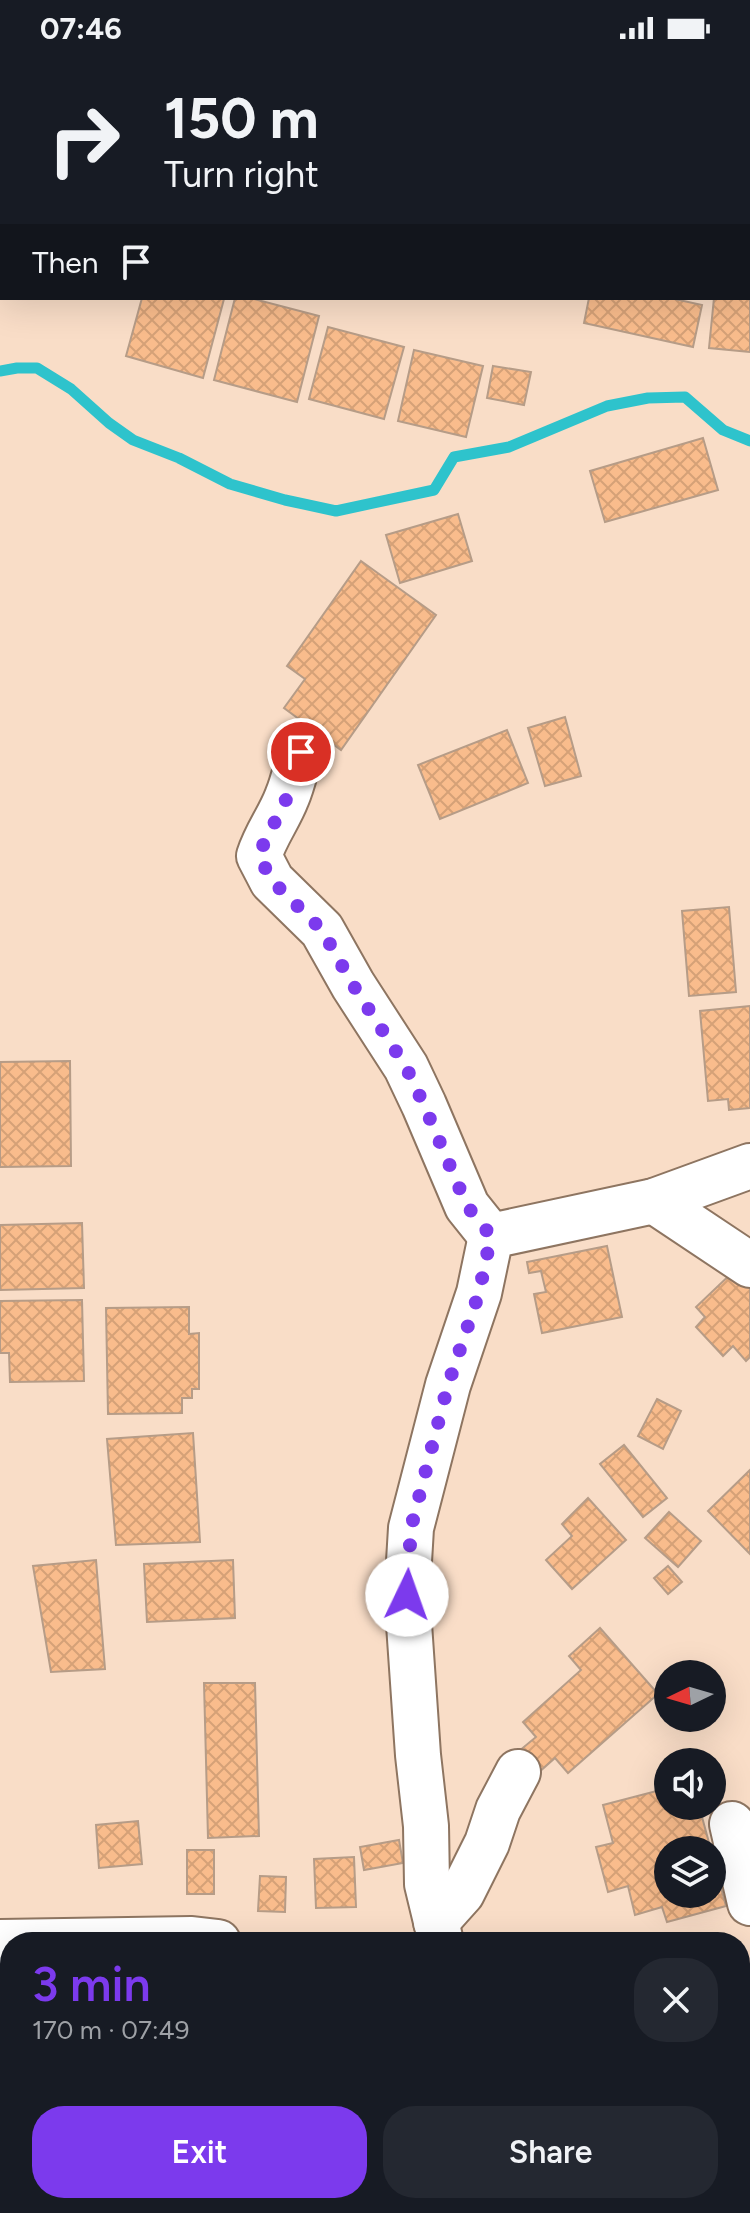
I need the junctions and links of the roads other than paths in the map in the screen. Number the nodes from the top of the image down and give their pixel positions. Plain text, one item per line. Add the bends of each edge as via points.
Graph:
1 (301, 752) dead end
2 (750, 1166) edge
3 (654, 1201) junction
4 (491, 1236) junction
5 (750, 1265) edge
6 (518, 1772) dead end
7 (732, 1824) dead end
8 (750, 1903) edge
9 (438, 1932) edge

1 - 4 street via 288,795 259,856 272,881 322,930 406,1067 467,1206
2 - 3 street
3 - 4 street
3 - 5 street
4 - 9 street via 411,1528 407,1595 427,1884
6 - 9 street via 462,1893
7 - 8 street

